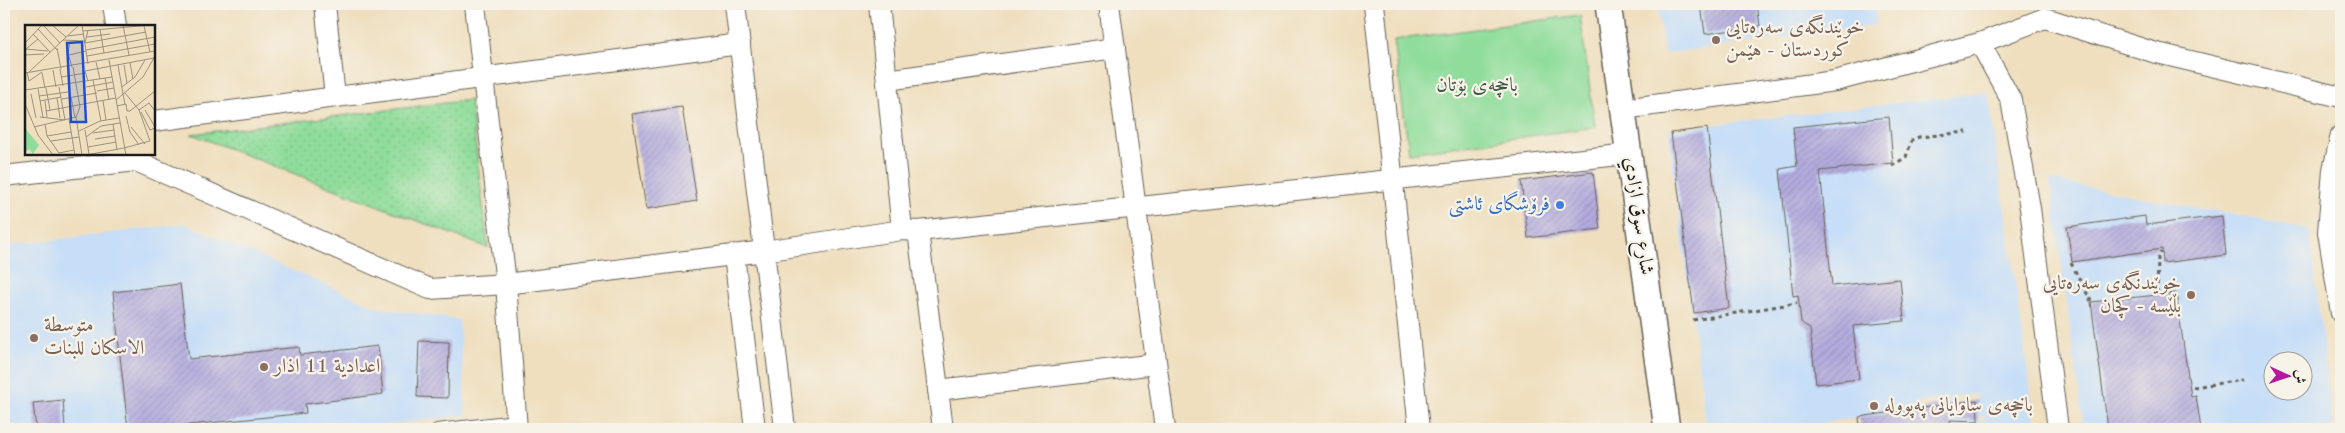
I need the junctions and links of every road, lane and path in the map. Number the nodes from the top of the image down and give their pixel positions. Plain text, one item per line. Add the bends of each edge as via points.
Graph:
1 (113, 4) edge
2 (325, 4) edge
3 (475, 4) edge
4 (735, 4) edge
5 (879, 4) edge
6 (1109, 4) edge
7 (1374, 4) edge
8 (1608, 4) edge
9 (116, 25) edge
10 (1980, 43) junction
11 (740, 44) junction
12 (1115, 48) junction
13 (484, 76) junction
14 (887, 80) junction
15 (335, 97) junction
16 (2341, 97) edge
17 (1623, 109) junction
18 (155, 121) edge
19 (1967, 132) dead end
20 (2341, 135) edge
21 (1629, 154) junction
22 (135, 157) edge
23 (1892, 166) dead end
24 (2337, 171) edge
25 (4, 176) edge
26 (1392, 179) junction
27 (1135, 208) junction
28 (910, 230) junction
29 (764, 251) junction
30 (2161, 252) dead end
31 (734, 255) junction
32 (2071, 263) dead end
33 (506, 284) junction
34 (2157, 293) dead end
35 (2091, 301) dead end
36 (1797, 303) dead end
37 (2341, 313) edge
38 (1693, 320) dead end
39 (1156, 364) junction
40 (2243, 380) dead end
41 (2193, 387) dead end
42 (938, 390) junction
43 (517, 424) edge
44 (437, 429) edge
45 (755, 429) edge
46 (785, 429) edge
47 (944, 429) edge
48 (1165, 429) edge
49 (1418, 429) edge
50 (1667, 429) edge
51 (2058, 429) edge

1 - 9 street
2 - 15 street
3 - 13 street
4 - 11 street
5 - 14 street
6 - 12 street
7 - 26 street
8 - 17 street, شارع سوق ازادي
10 - 16 street via 2045,18 2153,52
10 - 17 street via 1835,81
10 - 51 street via 2011,100 2030,208
11 - 13 street
11 - 29 street
12 - 14 street
12 - 27 street
13 - 15 street
13 - 33 street
14 - 28 street
15 - 18 street
17 - 21 street, شارع سوق ازادي
19 - 23 path via 1912,140 1906,157
20 - 24 street
21 - 26 street
21 - 50 street, شارع سوق ازادي
22 - 25 street
22 - 33 street via 430,289
24 - 37 street via 2328,232
26 - 27 street
26 - 49 street
27 - 28 street
27 - 39 street
28 - 29 street
28 - 42 street
29 - 31 street
29 - 46 street
30 - 34 path
31 - 33 street
31 - 45 street
32 - 35 path
33 - 43 street
36 - 38 path
39 - 42 street
39 - 48 street
40 - 41 path
42 - 47 street
43 - 44 lane

